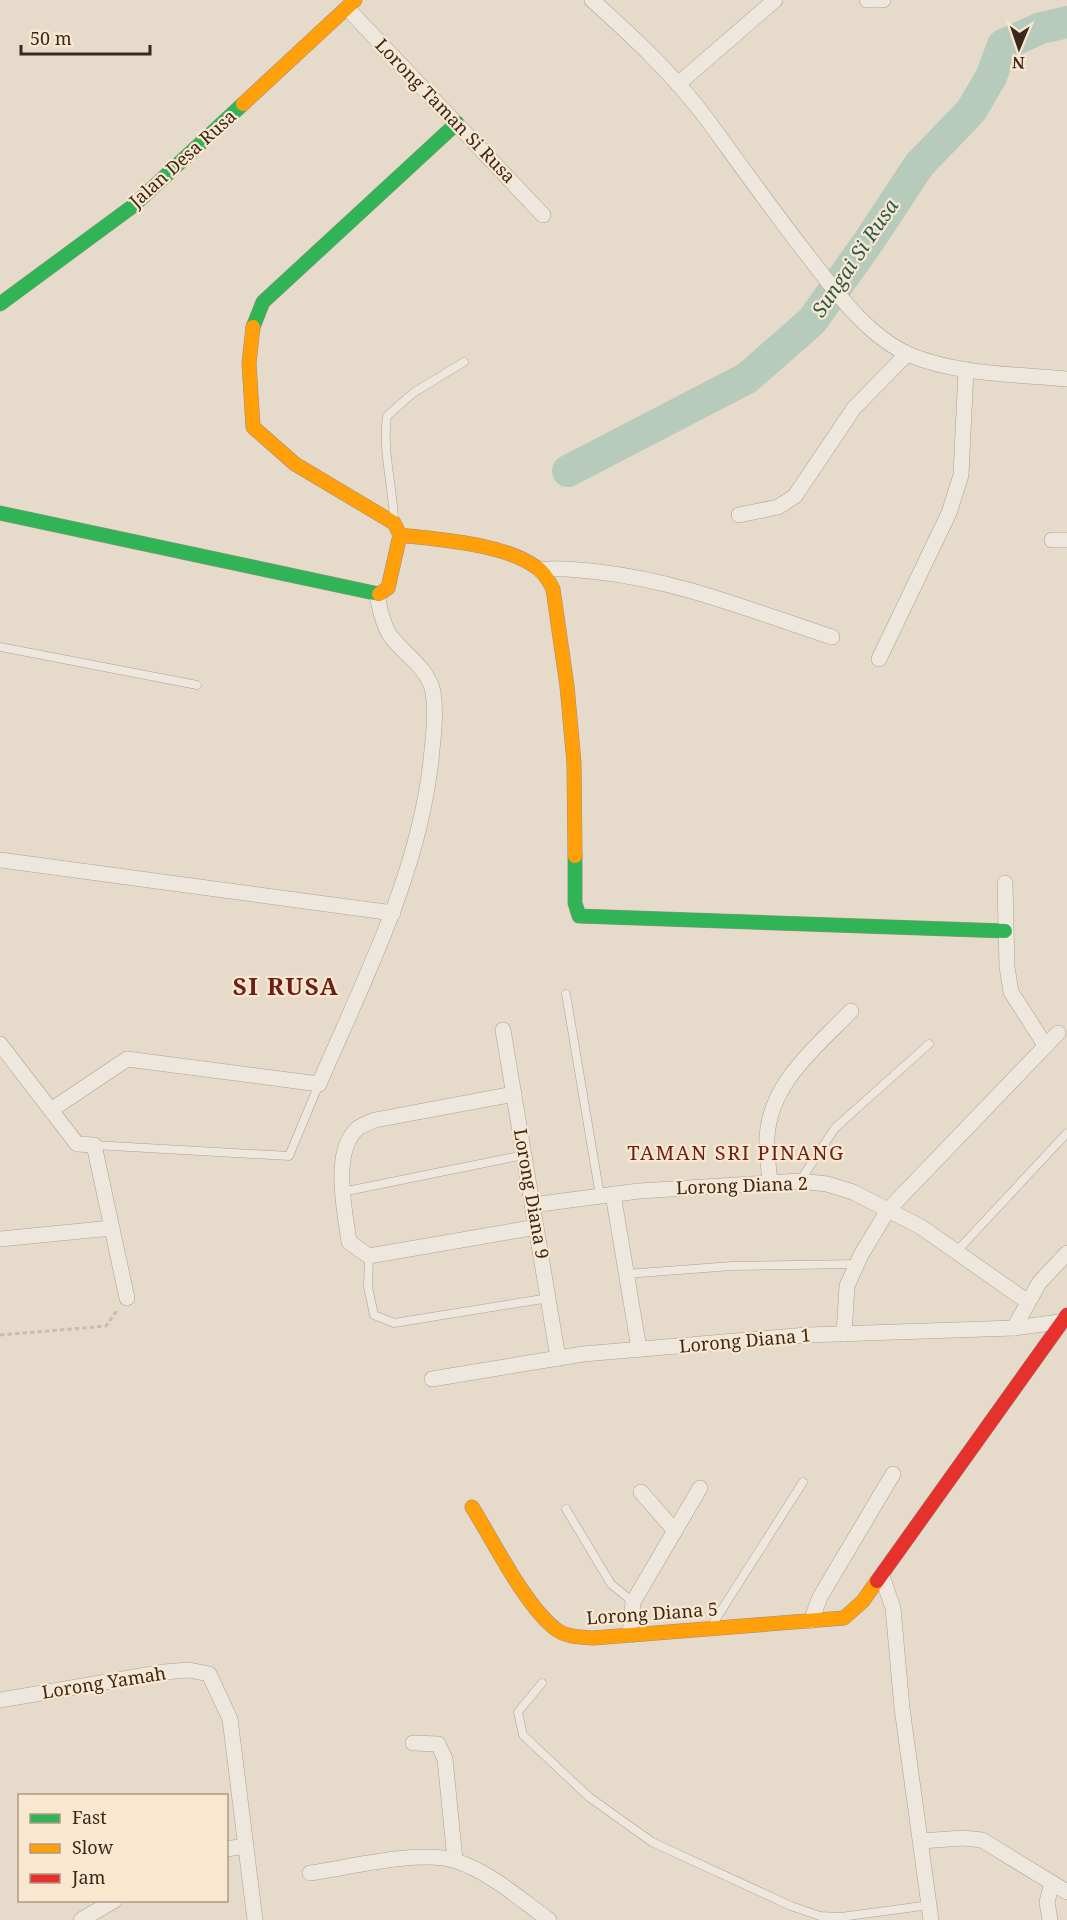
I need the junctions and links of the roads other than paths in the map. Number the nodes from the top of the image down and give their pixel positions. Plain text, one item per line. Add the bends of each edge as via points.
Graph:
1 (592, 0) edge
2 (775, 0) edge
3 (867, 0) edge
4 (883, 0) edge
5 (351, 4) edge
6 (678, 84) junction
7 (457, 123) junction
8 (543, 215) dead end
9 (0, 304) edge
10 (907, 354) junction
11 (464, 362) dead end
12 (966, 370) junction
13 (1067, 379) edge
14 (0, 513) edge
15 (739, 515) dead end
16 (397, 529) junction
17 (540, 570) junction
18 (377, 596) junction
19 (832, 637) dead end
20 (0, 647) edge
21 (879, 659) dead end
22 (197, 685) dead end
23 (0, 860) edge
24 (1005, 883) dead end
25 (393, 913) junction
26 (1005, 931) junction
27 (566, 994) dead end
28 (850, 1011) dead end
29 (503, 1029) dead end
30 (1058, 1033) dead end
31 (0, 1044) edge
32 (929, 1044) dead end
33 (1045, 1045) junction
34 (319, 1084) junction
35 (514, 1094) junction
36 (51, 1110) junction
37 (1067, 1132) edge
38 (94, 1145) junction
39 (524, 1155) junction
40 (800, 1181) junction
41 (770, 1184) junction
42 (342, 1192) junction
43 (606, 1195) junction
44 (532, 1205) junction
45 (888, 1210) junction
46 (536, 1227) junction
47 (112, 1228) junction
48 (0, 1239) edge
49 (956, 1252) junction
50 (1067, 1254) edge
51 (369, 1256) junction
52 (857, 1264) junction
53 (626, 1274) junction
54 (127, 1298) road end
55 (549, 1298) junction
56 (1028, 1302) junction
57 (1063, 1319) edge
58 (1014, 1328) junction
59 (844, 1334) junction
60 (639, 1349) junction
61 (558, 1358) junction
62 (432, 1380) dead end
63 (893, 1473) dead end
64 (803, 1482) dead end
65 (700, 1488) dead end
66 (641, 1492) dead end
67 (472, 1507) dead end
68 (566, 1509) dead end
69 (675, 1531) junction
70 (882, 1576) junction
71 (633, 1602) junction
72 (811, 1621) junction
73 (710, 1629) junction
74 (630, 1635) junction
75 (542, 1683) dead end
76 (0, 1700) edge
77 (413, 1743) dead end
78 (921, 1841) junction
79 (246, 1846) junction
80 (228, 1849) edge
81 (455, 1860) junction
82 (309, 1873) dead end
83 (1052, 1883) junction
84 (1067, 1892) edge
85 (112, 1902) edge
86 (930, 1913) edge
87 (81, 1920) edge
88 (255, 1920) edge
89 (549, 1920) edge
90 (1050, 1920) edge

1 - 6 street
2 - 6 street
3 - 4 street
5 - 7 street, Lorong Taman Si Rusa
5 - 9 street, Jalan Desa Rusa via 133,206
6 - 10 street via 852,310
7 - 8 street, Lorong Taman Si Rusa
7 - 16 street via 263,302 253,320 249,384 253,428 295,464
10 - 12 street
10 - 15 street via 854,408 795,496 778,507
11 - 16 lane via 413,393 387,416 383,442
12 - 13 street
12 - 21 street via 961,475 950,513
14 - 18 street
16 - 17 street via 470,545
16 - 18 street via 388,588
17 - 19 street via 637,576
17 - 26 street via 553,589 567,686 574,763 575,903 579,916
18 - 25 street via 390,635 424,673 432,689 435,714 429,785
20 - 22 lane
23 - 25 street
24 - 26 street
25 - 34 street
26 - 33 street via 1011,992
27 - 43 lane
28 - 41 street via 792,1072 775,1101 767,1136
29 - 35 street, Lorong Diana 9
30 - 33 street
31 - 36 street
32 - 40 lane via 835,1128
33 - 45 street
34 - 36 street via 127,1059
34 - 38 lane via 289,1156
35 - 39 street, Lorong Diana 9
35 - 42 street via 375,1120 357,1129 342,1154
36 - 38 street via 77,1144
37 - 49 lane
38 - 47 street
39 - 42 lane
39 - 44 street, Lorong Diana 9
40 - 41 street, Lorong Diana 2
40 - 45 street, Lorong Diana 2 via 853,1192
41 - 43 street, Lorong Diana 2
42 - 51 street via 348,1242
43 - 44 street, Lorong Diana 2
43 - 53 street
44 - 46 street, Lorong Diana 9
45 - 49 street, Lorong Diana 2
45 - 52 street
46 - 51 street
46 - 55 street, Lorong Diana 9
47 - 48 street
47 - 54 street
49 - 56 street, Lorong Diana 2
50 - 56 street via 1039,1283
51 - 55 lane via 368,1287 374,1315 394,1323
52 - 53 lane via 732,1266
52 - 59 street via 847,1286
53 - 60 street
55 - 61 street, Lorong Diana 9
56 - 58 street
57 - 58 street, Lorong Diana 1
57 - 70 street, Lorong Diana 5
58 - 59 street, Lorong Diana 1
59 - 60 street, Lorong Diana 1
60 - 61 street, Lorong Diana 1
61 - 62 street, Lorong Diana 1
63 - 72 street via 820,1597
64 - 73 lane
65 - 69 street
66 - 69 street
67 - 74 street, Lorong Diana 5 via 537,1608 555,1628 572,1637
68 - 71 lane via 611,1584
69 - 71 street
70 - 72 street, Lorong Diana 5 via 844,1618
70 - 78 street via 893,1608
71 - 74 street
72 - 73 street, Lorong Diana 5
73 - 74 street, Lorong Diana 5
75 - 86 lane via 518,1712 523,1735 589,1797 652,1842 820,1916
76 - 79 street, Lorong Yamah via 164,1672 189,1670 208,1674 230,1719
77 - 81 street via 438,1744 445,1759
78 - 83 street via 982,1840
78 - 86 street
79 - 80 street
79 - 88 street
81 - 82 street via 420,1857
81 - 89 street via 488,1877
83 - 84 street
83 - 90 street via 1047,1902
85 - 87 street

